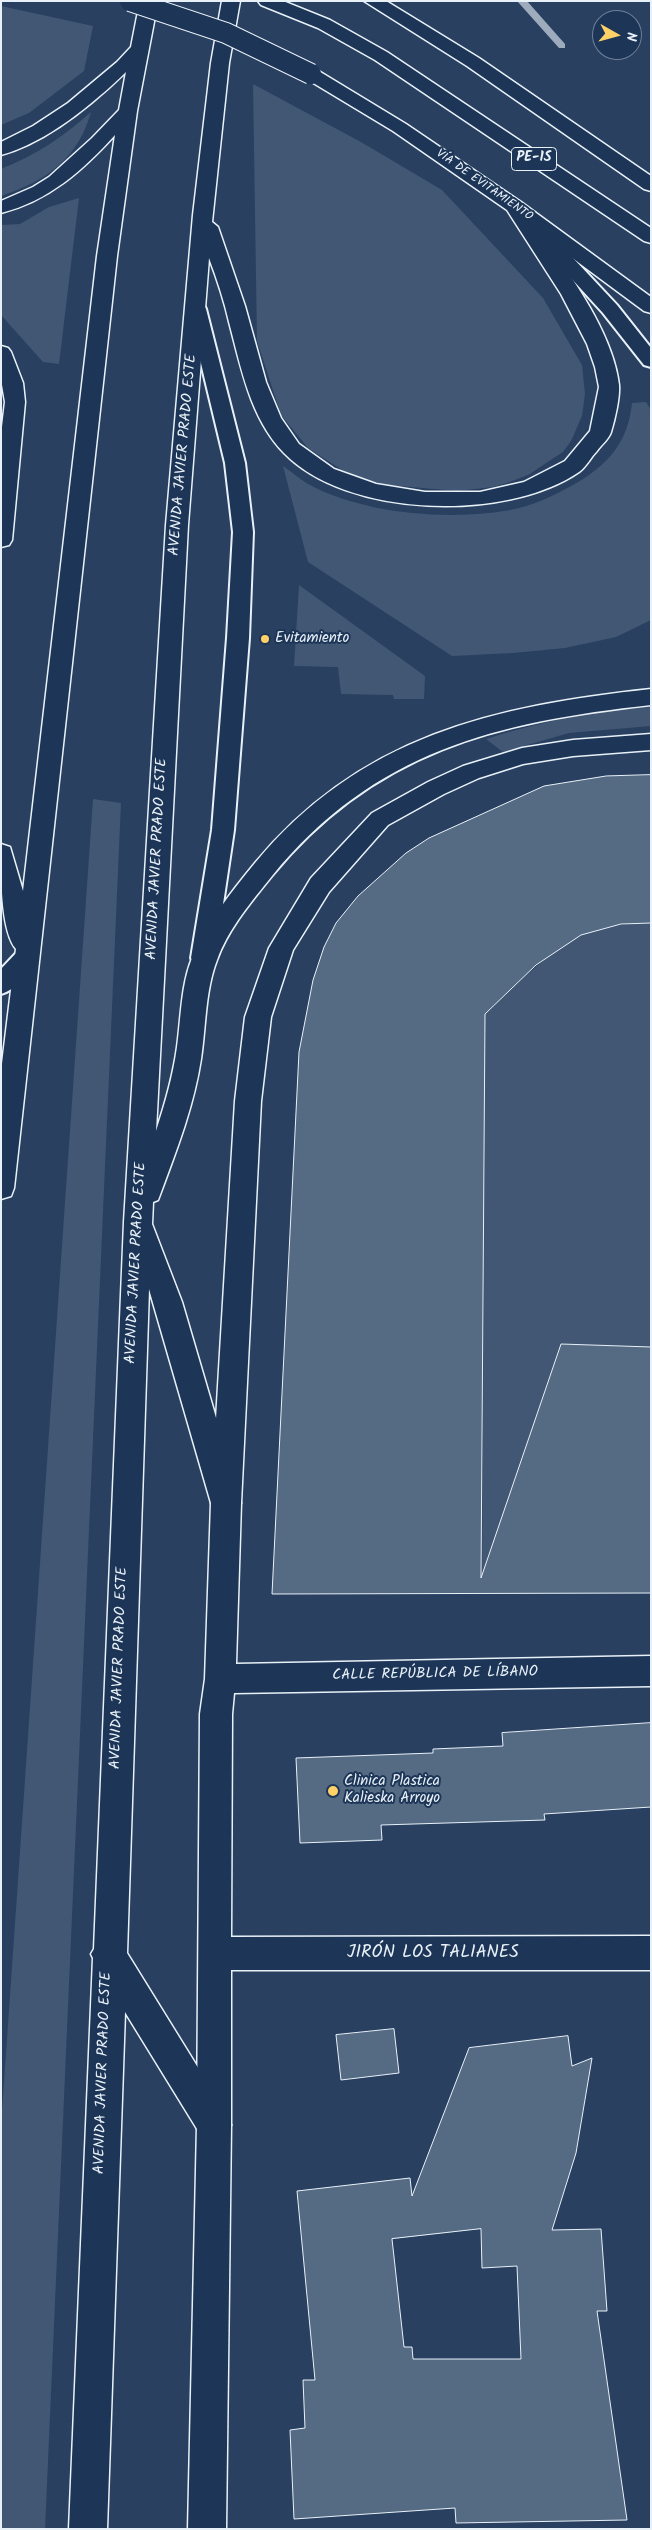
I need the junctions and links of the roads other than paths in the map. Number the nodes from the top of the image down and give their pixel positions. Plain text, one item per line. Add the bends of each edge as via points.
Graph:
1 (130, 1) edge
2 (148, 1) edge
3 (231, 1) edge
4 (267, 1) edge
5 (373, 1) edge
6 (138, 50) junction
7 (128, 111) junction
8 (1, 150) edge
9 (651, 185) edge
10 (514, 206) junction
11 (1, 207) edge
12 (204, 215) junction
13 (651, 237) edge
14 (651, 307) edge
15 (197, 309) junction
16 (1, 352) edge
17 (651, 361) edge
18 (1, 540) edge
19 (651, 697) edge
20 (651, 742) edge
21 (1, 853) edge
22 (27, 957) junction
23 (202, 964) junction
24 (1, 986) edge
25 (1, 1188) edge
26 (138, 1222) junction
27 (226, 1503) junction
28 (651, 1671) edge
29 (220, 1679) junction
30 (651, 1953) edge
31 (108, 1954) junction
32 (215, 1954) junction
33 (214, 2125) junction
34 (88, 2529) edge
35 (207, 2529) edge

1 - 10 main road, VÍA DE EVITAMIENTO, bridge via 226,33 311,74 365,105
2 - 6 main road
3 - 12 main road, AVENIDA JAVIER PRADO ESTE via 220,63
4 - 13 main road, PE-1S via 324,24 395,65
5 - 9 main road via 473,62
6 - 7 main road
6 - 8 main road via 77,106
7 - 11 main road via 56,184 28,199
7 - 22 main road via 107,256
10 - 12 main road via 565,285 608,372 606,421 600,437 590,449 553,477 508,495 450,500 399,497 357,488 326,475 293,450 275,426 263,398
10 - 14 main road, VÍA DE EVITAMIENTO
10 - 17 lane via 610,309
12 - 15 main road, AVENIDA JAVIER PRADO ESTE
15 - 23 lane via 235,463 243,532 224,830
15 - 26 main road, AVENIDA JAVIER PRADO ESTE via 177,525
16 - 18 main road via 13,383 15,402
19 - 23 main road via 545,710 473,727 436,741 367,775 336,796 296,832 262,870 234,909
20 - 27 main road via 522,756 471,772 380,818 320,885 280,948 258,1017 248,1101
21 - 22 main road
22 - 24 lane
22 - 25 main road
23 - 26 main road via 188,1061 176,1110
26 - 27 main road via 168,1302
26 - 31 main road, AVENIDA JAVIER PRADO ESTE
27 - 29 main road
28 - 29 main road, CALLE REPÚBLICA DE LÍBANO
29 - 32 main road via 216,1714
30 - 32 main road, JIRÓN LOS TALIANES
31 - 33 main road
31 - 34 main road, AVENIDA JAVIER PRADO ESTE
32 - 33 main road
33 - 35 main road

